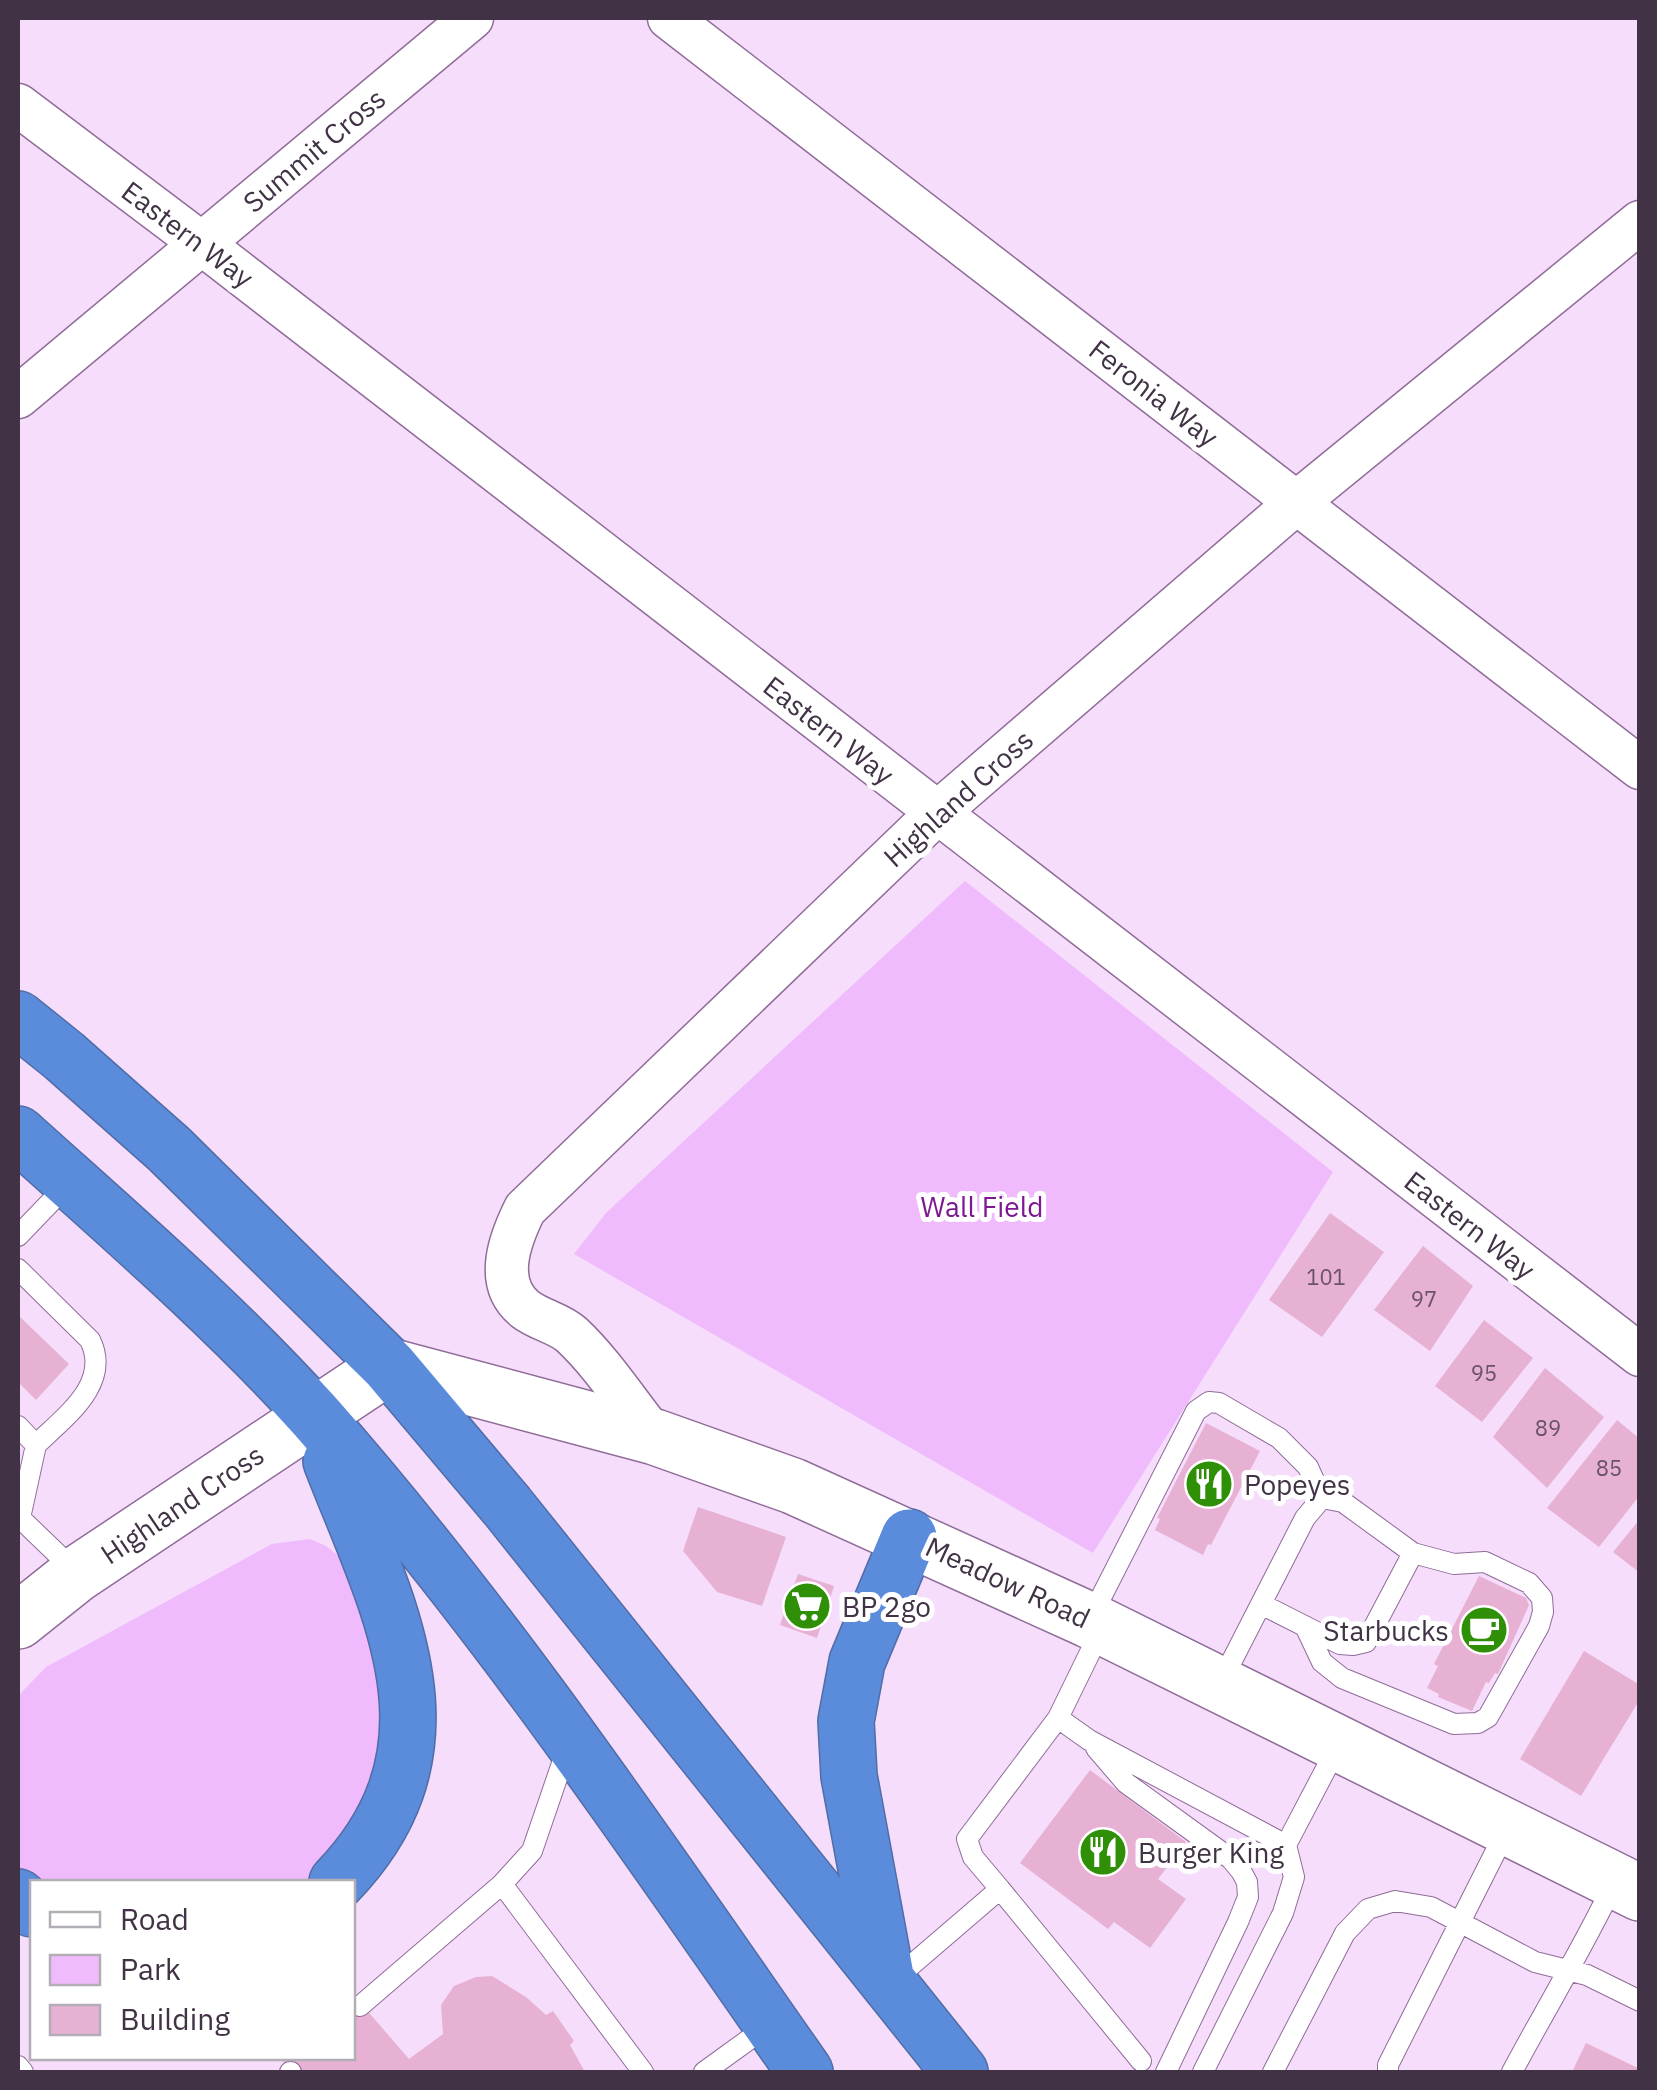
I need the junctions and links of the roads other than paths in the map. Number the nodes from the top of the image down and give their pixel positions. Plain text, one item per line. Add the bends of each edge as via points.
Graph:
1 (472, 18) edge
2 (670, 18) edge
3 (18, 105) edge
4 (1640, 222) edge
5 (201, 244) junction
6 (18, 397) edge
7 (1296, 503) junction
8 (1640, 768) edge
9 (936, 813) junction
10 (18, 1019) edge
11 (18, 1134) edge
12 (70, 1181) junction
13 (18, 1236) edge
14 (18, 1269) edge
15 (1640, 1355) edge
16 (351, 1391) junction
17 (18, 1426) edge
18 (656, 1437) junction
19 (36, 1446) junction
20 (1322, 1498) junction
21 (19, 1519) edge
22 (909, 1537) junction
23 (1413, 1553) junction
24 (78, 1574) junction
25 (1261, 1604) junction
26 (18, 1621) edge
27 (1096, 1623) junction
28 (1304, 1626) junction
29 (1220, 1684) junction
30 (1058, 1718) junction
31 (570, 1739) junction
32 (1089, 1740) junction
33 (1340, 1742) junction
34 (1508, 1825) junction
35 (1286, 1844) junction
36 (339, 1880) edge
37 (502, 1884) junction
38 (1627, 1887) edge
39 (1000, 1888) junction
40 (1460, 1922) junction
41 (1566, 1968) junction
42 (888, 1984) junction
43 (1640, 2001) edge
44 (360, 2006) dead end
45 (771, 2024) junction
46 (18, 2066) edge
47 (1135, 2067) edge
48 (23, 2072) edge
49 (643, 2072) edge
50 (704, 2072) edge
51 (806, 2072) edge
52 (960, 2072) edge
53 (1164, 2072) edge
54 (1203, 2072) edge
55 (1273, 2072) edge
56 (1388, 2072) edge
57 (1512, 2072) edge

1 - 5 street, Summit Cross
2 - 7 street, Feronia Way
3 - 5 street, Eastern Way
4 - 7 street, Highland Cross
5 - 6 street, Summit Cross
5 - 9 street, Eastern Way
7 - 8 street, Feronia Way
7 - 9 street, Highland Cross
9 - 15 street, Eastern Way
9 - 18 street, Highland Cross via 524,1209 506,1264 513,1295 571,1334
10 - 16 highway via 168,1149
11 - 12 highway
12 - 13 lane
12 - 16 highway via 150,1253
14 - 19 lane via 97,1354 90,1389
16 - 18 main road, Meadow Road
16 - 24 main road, Highland Cross
16 - 31 highway via 448,1576
16 - 36 highway via 409,1693 406,1748 393,1795 373,1840
16 - 42 highway via 508,1506
17 - 19 lane
18 - 22 main road, Meadow Road
19 - 21 lane
20 - 23 lane via 1343,1502
20 - 25 lane
20 - 27 lane via 1308,1468 1279,1438 1218,1404 1203,1405
21 - 24 lane
22 - 27 main road, Meadow Road
22 - 42 highway via 857,1662 846,1721 848,1776
23 - 28 lane via 1366,1642 1340,1644
23 - 28 lane via 1454,1564 1485,1562 1529,1583 1542,1598 1539,1626 1488,1717 1454,1724 1342,1678 1322,1662
24 - 26 main road, Highland Cross
25 - 28 lane
25 - 29 lane
27 - 29 main road, Meadow Road
27 - 30 lane
29 - 33 main road, Meadow Road
30 - 32 lane
30 - 39 lane via 967,1840
31 - 37 lane via 532,1851
31 - 45 highway
32 - 35 lane
32 - 53 lane via 1126,1783 1231,1860 1248,1882 1238,1922
33 - 34 main road, Meadow Road
33 - 35 lane
34 - 38 main road, Meadow Road
34 - 40 lane
35 - 54 lane via 1294,1877 1283,1913
37 - 44 lane
37 - 49 lane
38 - 41 lane
39 - 42 lane
39 - 47 lane
40 - 41 lane via 1535,1962
40 - 55 lane via 1431,1907 1396,1902 1368,1910 1345,1933
40 - 56 lane
41 - 43 lane
41 - 57 lane
42 - 52 highway
45 - 50 lane
45 - 51 highway
46 - 48 lane
47 - 53 lane

